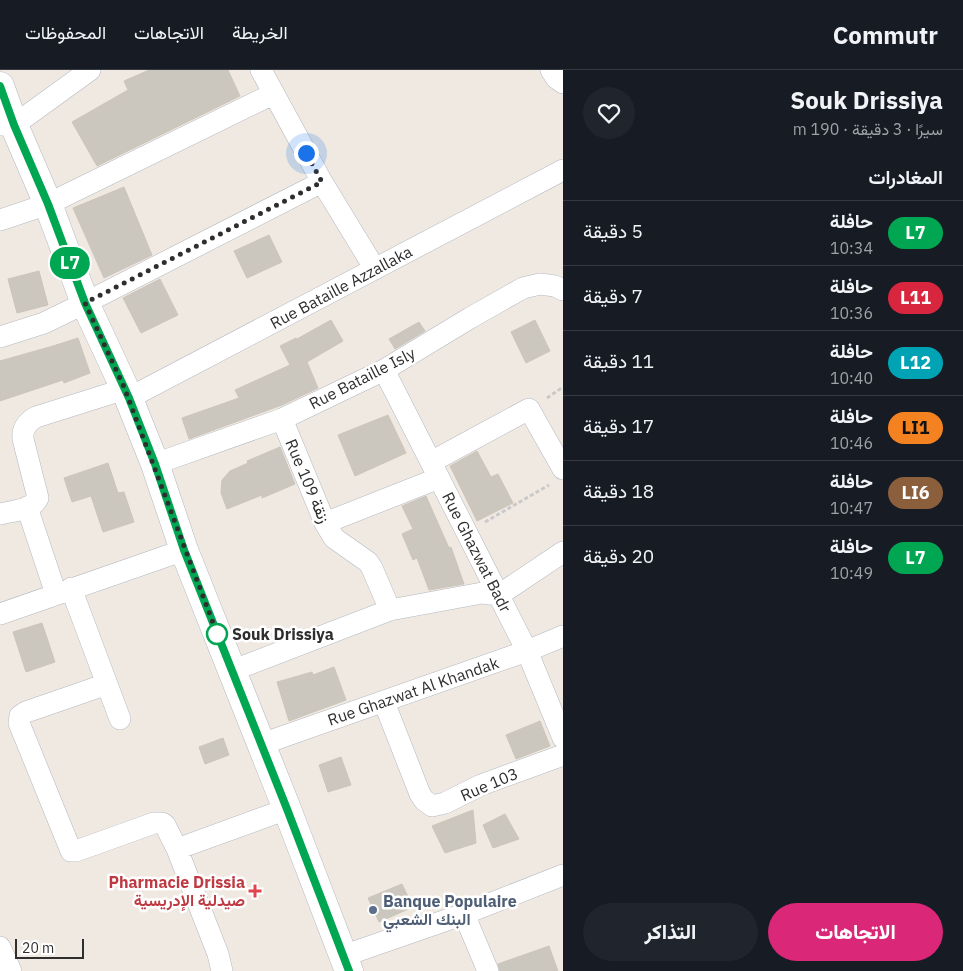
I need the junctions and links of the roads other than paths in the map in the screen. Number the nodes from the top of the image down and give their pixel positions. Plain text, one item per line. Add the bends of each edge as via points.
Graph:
1 (90, 70) edge
2 (261, 70) edge
3 (552, 70) edge
4 (563, 83) edge
5 (0, 86) edge
6 (273, 94) junction
7 (7, 125) edge
8 (558, 172) edge
9 (322, 182) junction
10 (48, 204) junction
11 (0, 220) edge
12 (375, 269) junction
13 (563, 290) edge
14 (85, 303) junction
15 (0, 337) edge
16 (384, 370) junction
17 (127, 393) junction
18 (282, 418) junction
19 (155, 464) junction
20 (435, 470) junction
21 (559, 475) edge
22 (27, 507) junction
23 (0, 514) edge
24 (325, 523) junction
25 (184, 550) junction
26 (563, 552) edge
27 (63, 591) junction
28 (499, 595) junction
29 (390, 610) junction
30 (0, 614) edge
31 (563, 636) edge
32 (527, 651) junction
33 (231, 671) junction
34 (106, 684) junction
35 (384, 702) junction
36 (120, 719) dead end
37 (563, 738) edge
38 (262, 744) junction
39 (563, 755) edge
40 (287, 809) junction
41 (177, 849) junction
42 (563, 875) edge
43 (464, 914) junction
44 (0, 947) edge
45 (346, 964) edge
46 (11, 971) edge
47 (222, 971) edge
48 (488, 971) edge

1 - 7 street
2 - 6 street
3 - 4 street
5 - 7 main road
6 - 9 street
6 - 10 street
7 - 10 main road
8 - 12 street, Rue Bataille Azzallaka
9 - 12 street
9 - 14 street
10 - 11 street
10 - 14 main road
12 - 17 street, Rue Bataille Azzallaka
13 - 16 street, Rue Bataille Isly via 540,284 524,288
14 - 15 street via 44,323
14 - 17 main road
16 - 18 street, Rue Bataille Isly
16 - 20 street, Rue Ghazwat Badr
17 - 19 main road
17 - 22 street, Rue Bataille Azzallaka via 36,417 27,424 23,439 38,498
18 - 19 street, Rue Bataille Isly
18 - 24 street, Rue 109 زنقة
19 - 25 main road
20 - 21 street via 534,406
20 - 24 street
20 - 28 street, Rue Ghazwat Badr
22 - 23 street
22 - 27 street
24 - 29 street, Rue 109 زنقة via 334,538 368,562
25 - 27 street
25 - 33 main road
26 - 28 street
27 - 30 street
27 - 34 street
28 - 29 street via 482,593
28 - 32 street, Rue Ghazwat Badr
29 - 33 street
31 - 32 street, Rue Ghazwat Al Khandak
32 - 35 street, Rue Ghazwat Al Khandak
32 - 37 street, Rue Ghazwat Badr
33 - 38 main road
34 - 36 street
34 - 41 street via 26,712 19,718 70,849 76,851 159,823 165,825
35 - 38 street, Rue Ghazwat Al Khandak
35 - 39 street, Rue 103 via 420,794 429,805 440,805 481,785
38 - 40 main road
40 - 41 street
40 - 45 main road
41 - 47 street
42 - 43 street
43 - 45 street
43 - 48 street
44 - 46 street

